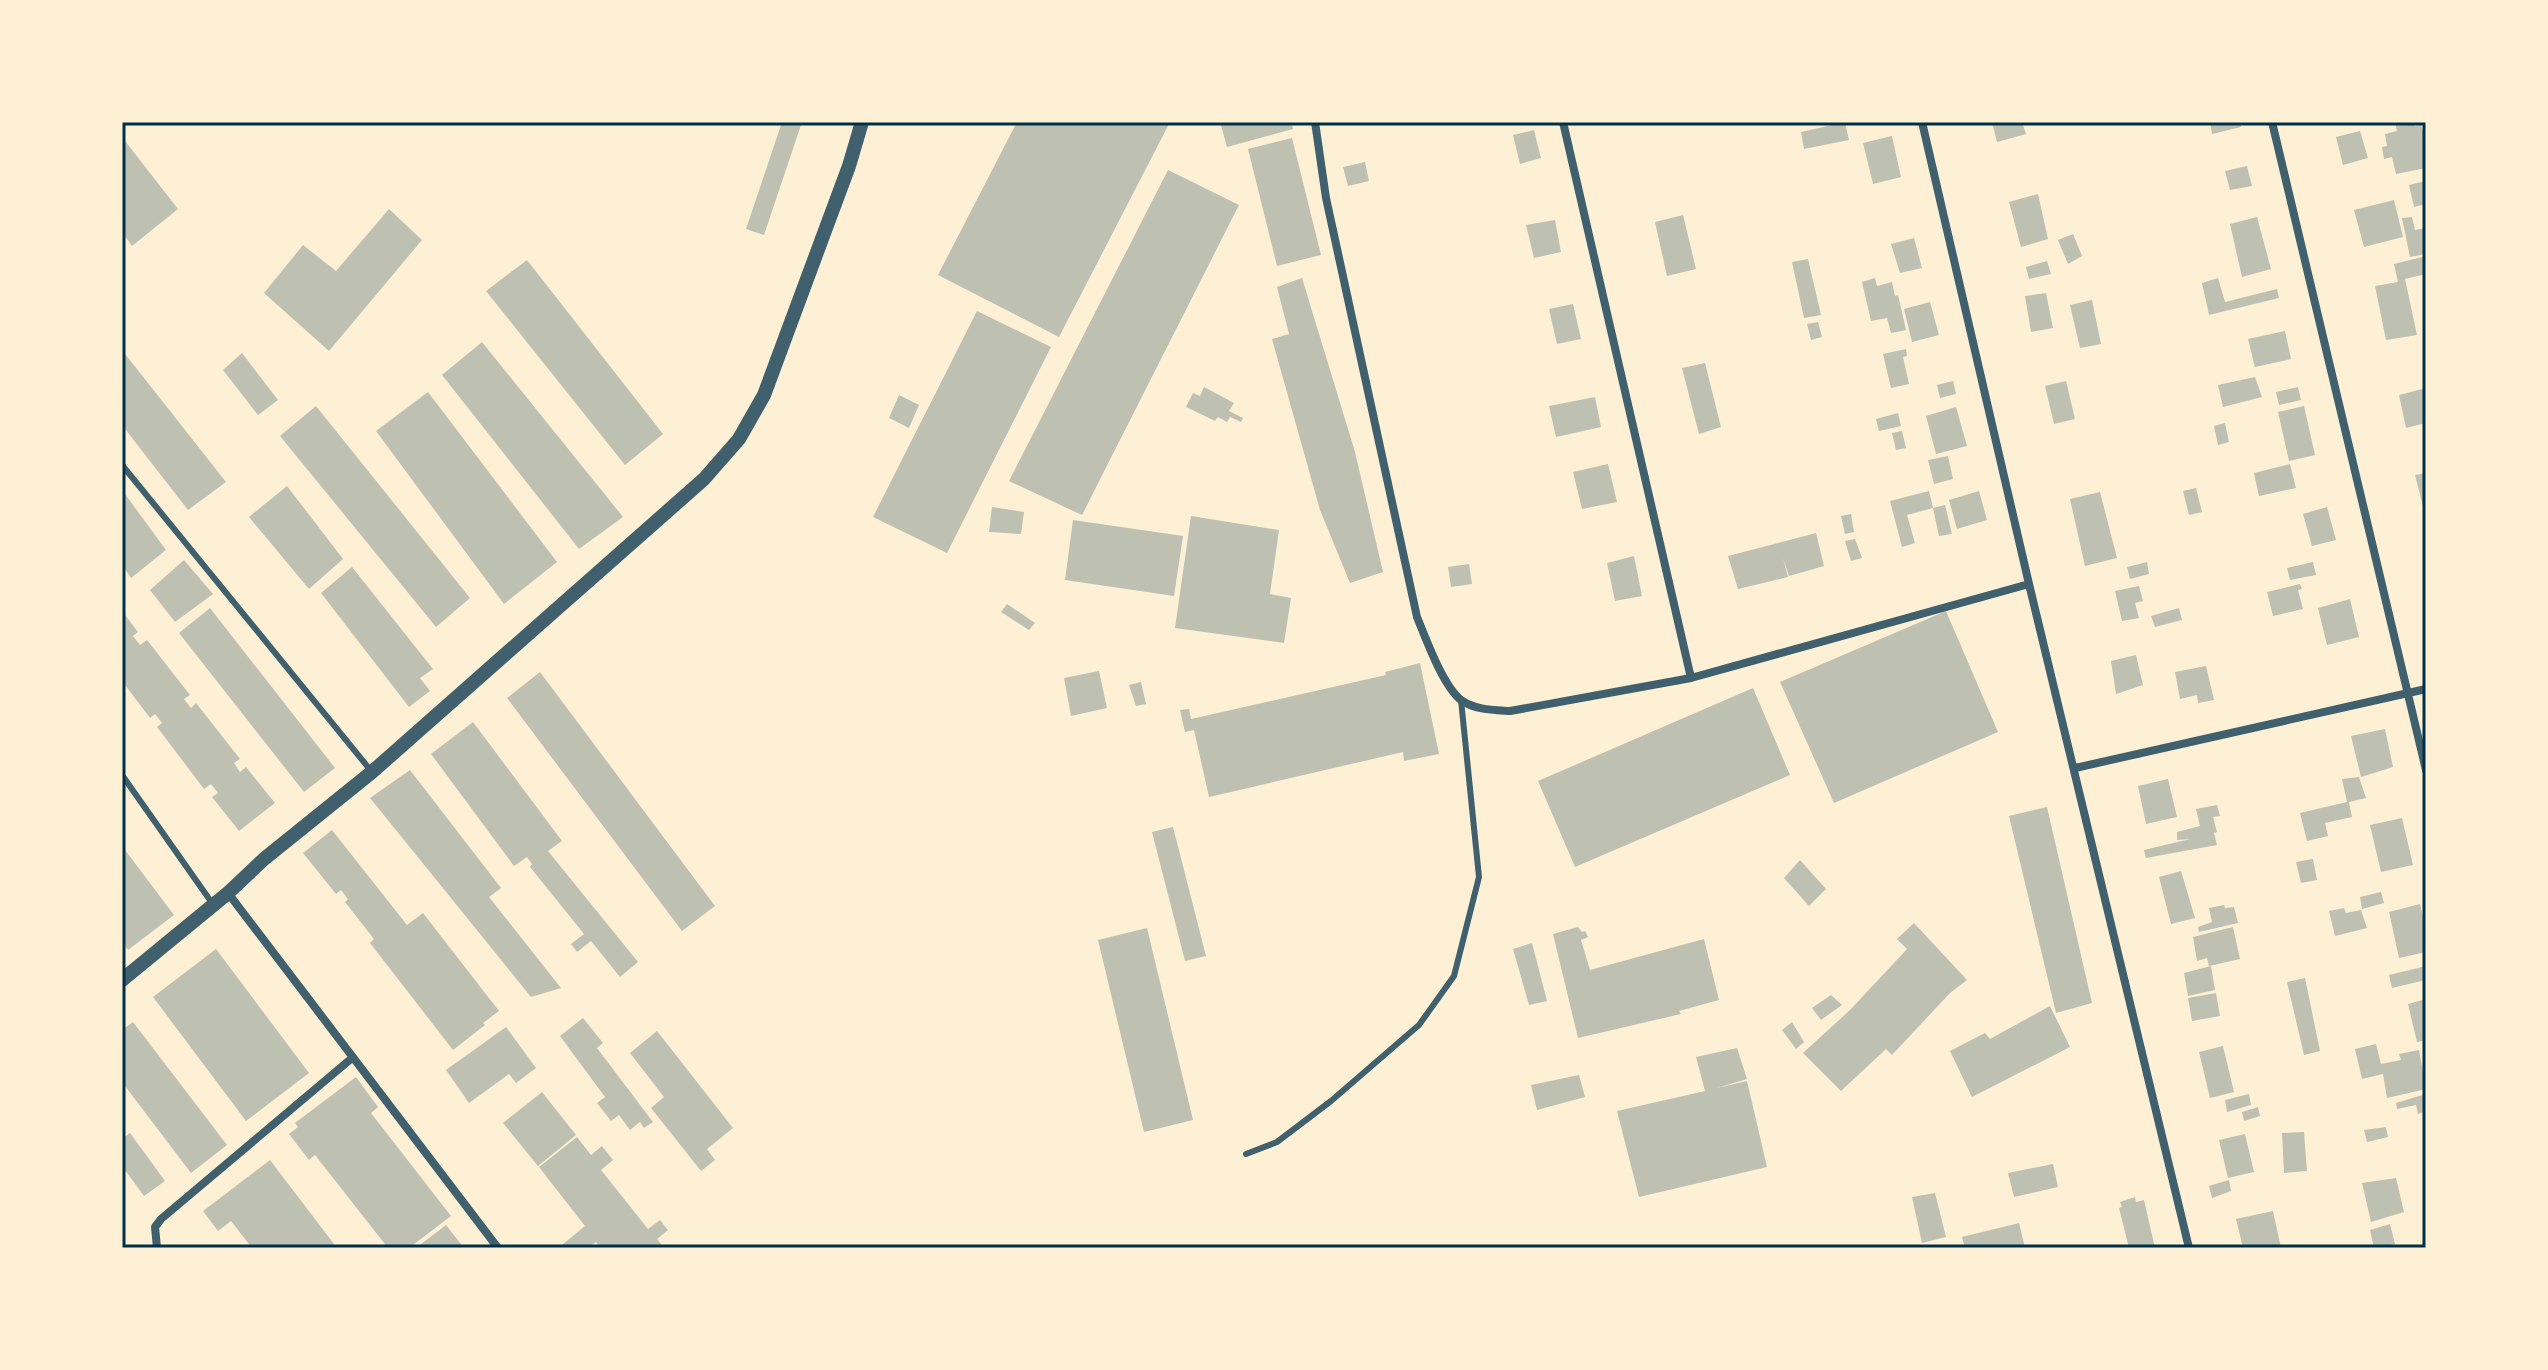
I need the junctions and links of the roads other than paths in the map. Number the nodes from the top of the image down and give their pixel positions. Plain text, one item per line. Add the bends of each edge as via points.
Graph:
1 (862, 122) edge
2 (1315, 122) edge
3 (1563, 122) edge
4 (1922, 122) edge
5 (2272, 122) edge
6 (122, 465) edge
7 (2029, 584) junction
8 (1691, 678) junction
9 (2426, 689) edge
10 (2407, 694) junction
11 (1461, 700) junction
12 (2075, 768) junction
13 (2426, 770) edge
14 (372, 772) junction
15 (122, 775) edge
16 (228, 893) junction
17 (212, 903) junction
18 (122, 980) edge
19 (352, 1058) junction
20 (1246, 1154) dead end
21 (157, 1248) edge
22 (498, 1248) edge
23 (2189, 1248) edge

1 - 14 street via 764,395 739,439 704,479
2 - 11 street via 1326,198 1417,617 1440,671
3 - 8 street
4 - 7 street
5 - 10 street
6 - 14 lane
7 - 8 street
7 - 12 street
8 - 11 street via 1510,711
9 - 10 street
10 - 12 street
10 - 13 street
11 - 20 lane via 1479,877 1454,976 1419,1025 1331,1101 1277,1142
12 - 23 street
14 - 16 street
15 - 17 lane
16 - 17 street
16 - 19 street
17 - 18 street
19 - 21 street via 161,1219 155,1227
19 - 22 street

